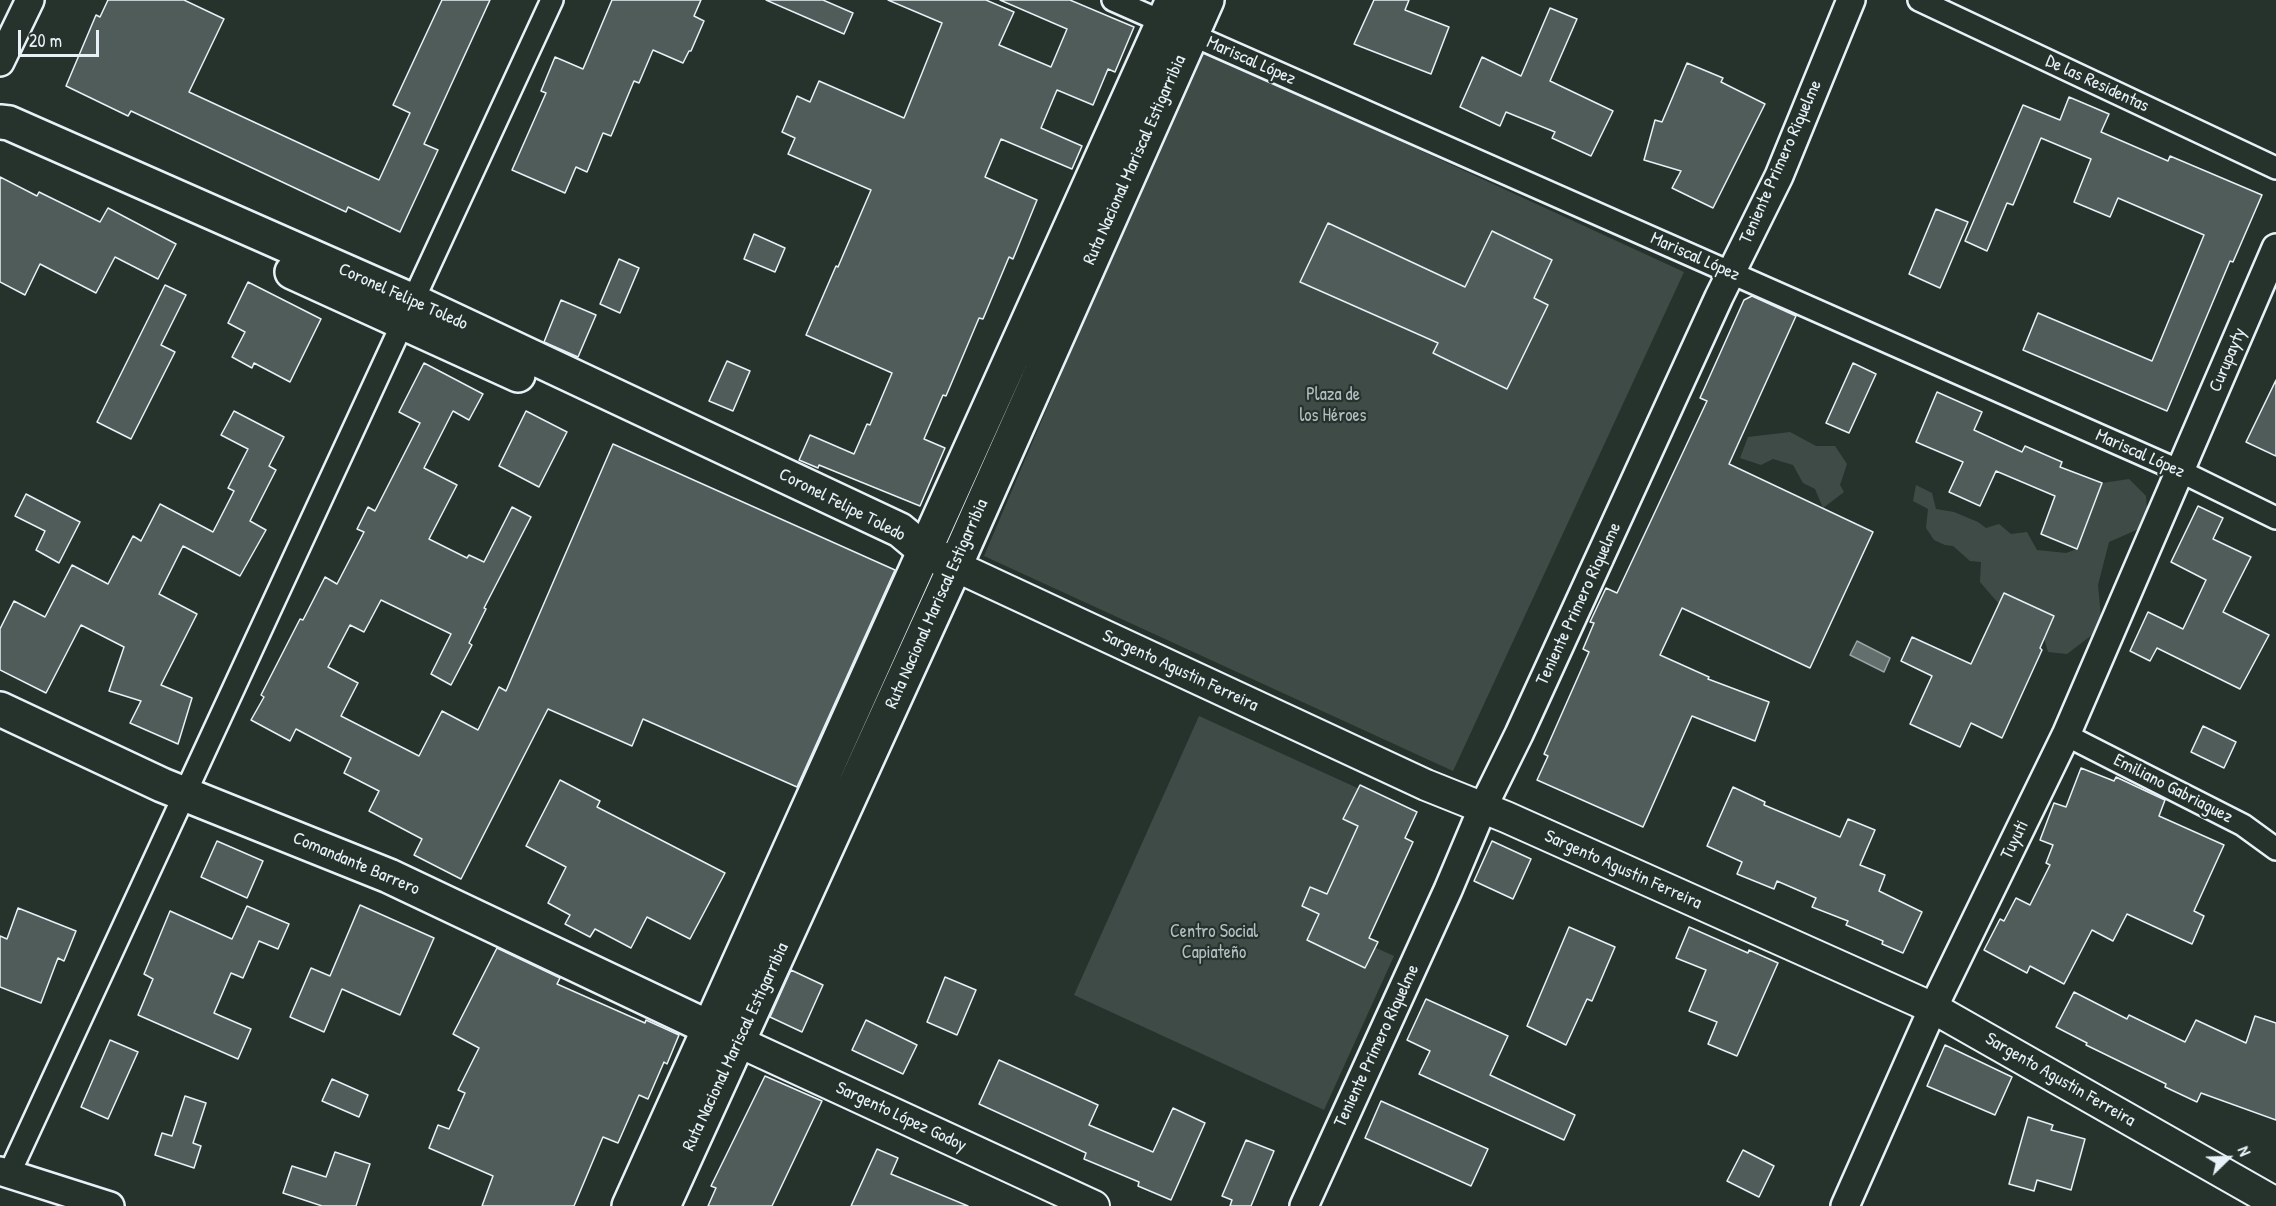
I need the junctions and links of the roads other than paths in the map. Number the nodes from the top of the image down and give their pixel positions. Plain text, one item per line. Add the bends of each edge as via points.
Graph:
1 (30, 0) edge
2 (552, 0) edge
3 (1113, 0) edge
4 (1207, 0) edge
5 (1851, 0) edge
6 (1919, 0) edge
7 (1175, 19) edge
8 (0, 62) edge
9 (0, 122) edge
10 (0, 137) edge
11 (2276, 168) edge
12 (2276, 248) edge
13 (1731, 273) junction
14 (408, 312) junction
15 (2180, 471) junction
16 (2276, 518) edge
17 (924, 550) junction
18 (955, 566) junction
19 (0, 709) edge
20 (2066, 735) junction
21 (184, 794) junction
22 (1483, 807) junction
23 (2276, 849) edge
24 (1933, 1008) junction
25 (708, 1028) junction
26 (739, 1042) junction
27 (4, 1172) edge
28 (2276, 1203) edge
29 (110, 1206) edge
30 (629, 1206) edge
31 (663, 1206) edge
32 (1094, 1206) edge
33 (1304, 1206) edge
34 (1845, 1206) edge

1 - 8 street
2 - 14 street
3 - 7 street, Mariscal López
4 - 7 main road, Ruta Nacional Mariscal Estigarribia
5 - 13 street, Teniente Primero Riquelme via 1779,176
6 - 11 street, De las Residentas
7 - 13 street, Mariscal López
7 - 17 main road, Ruta Nacional Mariscal Estigarribia
7 - 18 main road, Ruta Nacional Mariscal Estigarribia
9 - 14 main road, Coronel Felipe Toledo
10 - 14 main road, Coronel Felipe Toledo
12 - 15 street, Curupayty
13 - 15 street, Mariscal López
13 - 22 street, Teniente Primero Riquelme
14 - 17 main road, Coronel Felipe Toledo via 861,531 892,544
14 - 21 street
15 - 16 street, Mariscal López
15 - 20 street, Tuyuti
17 - 18 main road, Coronel Felipe Toledo
17 - 25 main road, Ruta Nacional Mariscal Estigarribia
18 - 22 main road, Sargento Agustin Ferreira via 1426,785
18 - 26 main road, Ruta Nacional Mariscal Estigarribia
19 - 21 main road, Comandante Barrero
20 - 23 street, Emiliano Gabriaguez via 2243,825
20 - 24 street, Tuyuti
21 - 25 main road, Comandante Barrero via 389,876
21 - 27 street
22 - 24 main road, Sargento Agustin Ferreira
22 - 33 street, Teniente Primero Riquelme
24 - 28 main road, Sargento Agustin Ferreira
24 - 34 street, Tuyuti
25 - 26 main road, Sargento López Godoy
25 - 30 main road, Ruta Nacional Mariscal Estigarribia
26 - 31 main road, Ruta Nacional Mariscal Estigarribia
26 - 32 main road, Sargento López Godoy
27 - 29 street

